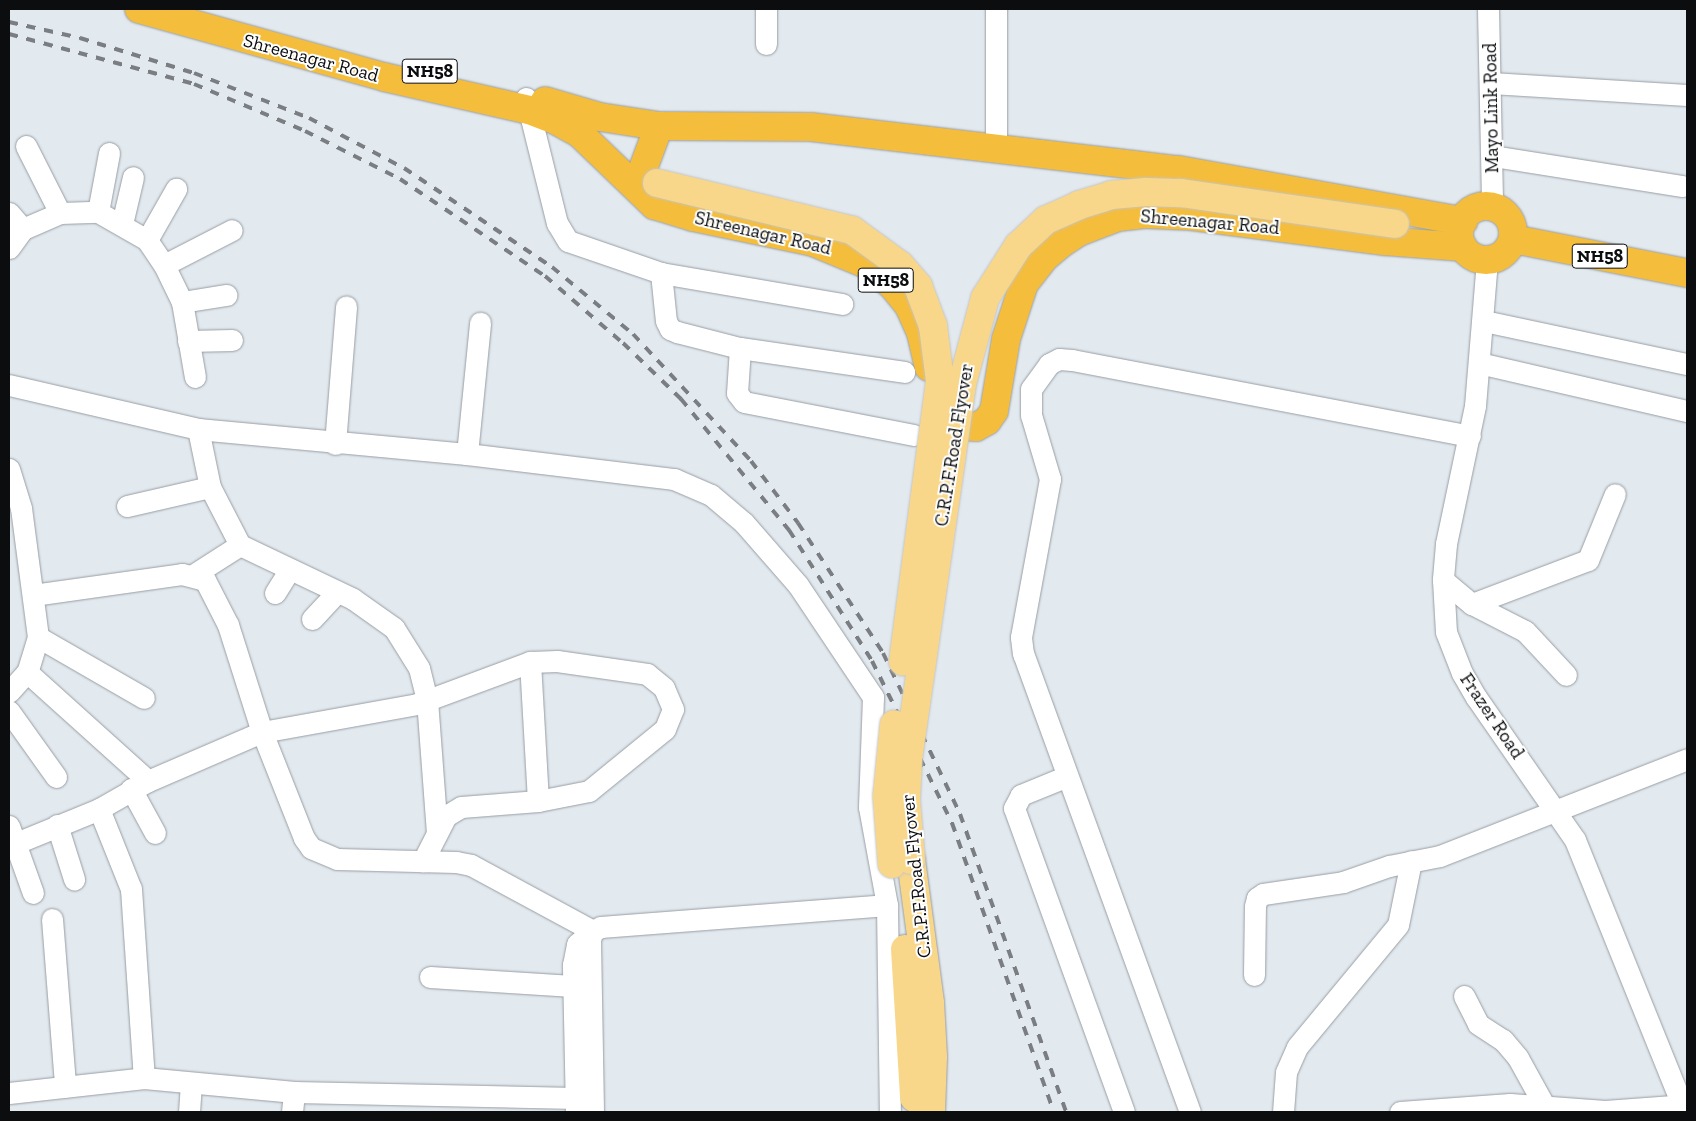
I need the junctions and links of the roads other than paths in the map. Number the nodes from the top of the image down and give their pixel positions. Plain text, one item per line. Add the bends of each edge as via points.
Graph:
1 (139, 9) edge
2 (203, 9) edge
3 (766, 9) edge
4 (996, 9) edge
5 (1488, 9) edge
6 (766, 44) dead end
7 (1491, 84) junction
8 (1687, 95) edge
9 (527, 103) junction
10 (659, 126) junction
11 (26, 146) dead end
12 (996, 148) junction
13 (109, 153) dead end
14 (1493, 156) junction
15 (614, 168) junction
16 (133, 177) dead end
17 (649, 178) junction
18 (1683, 186) dead end
19 (176, 189) dead end
20 (1492, 207) junction
21 (98, 212) junction
22 (9, 213) edge
23 (60, 214) junction
24 (122, 224) junction
25 (23, 229) junction
26 (232, 230) dead end
27 (1468, 239) junction
28 (1513, 239) junction
29 (147, 240) junction
30 (9, 248) edge
31 (164, 265) junction
32 (661, 273) junction
33 (1687, 273) edge
34 (226, 295) dead end
35 (182, 302) junction
36 (842, 304) dead end
37 (346, 306) dead end
38 (1484, 322) junction
39 (480, 323) dead end
40 (232, 340) dead end
41 (188, 342) junction
42 (740, 348) junction
43 (1687, 364) edge
44 (904, 372) dead end
45 (1478, 374) junction
46 (195, 377) dead end
47 (9, 385) edge
48 (1687, 411) edge
49 (198, 429) junction
50 (914, 435) dead end
51 (1470, 436) junction
52 (335, 444) junction
53 (468, 454) junction
54 (9, 469) edge
55 (210, 487) junction
56 (13, 492) edge
57 (1615, 494) dead end
58 (127, 506) dead end
59 (16, 534) edge
60 (240, 544) junction
61 (290, 569) junction
62 (193, 575) junction
63 (1443, 580) junction
64 (337, 592) junction
65 (275, 594) dead end
66 (33, 595) junction
67 (1472, 604) junction
68 (312, 619) dead end
69 (38, 637) junction
70 (530, 662) junction
71 (27, 672) junction
72 (1566, 675) dead end
73 (9, 692) edge
74 (144, 698) dead end
75 (427, 700) junction
76 (9, 711) edge
77 (262, 732) junction
78 (1687, 758) edge
79 (1065, 777) junction
80 (56, 778) dead end
81 (139, 785) junction
82 (538, 801) junction
83 (98, 808) junction
84 (1558, 812) junction
85 (57, 825) junction
86 (155, 833) dead end
87 (437, 833) junction
88 (11, 839) edge
89 (423, 861) junction
90 (1411, 861) junction
91 (74, 879) dead end
92 (33, 893) dead end
93 (887, 905) junction
94 (52, 919) dead end
95 (593, 931) junction
96 (1254, 974) dead end
97 (430, 977) dead end
98 (573, 986) junction
99 (1464, 996) dead end
100 (144, 1078) junction
101 (192, 1084) junction
102 (65, 1086) junction
103 (9, 1093) edge
104 (293, 1102) edge
105 (576, 1105) edge
106 (1545, 1107) junction
107 (1685, 1108) edge
108 (190, 1112) edge
109 (593, 1112) edge
110 (890, 1112) edge
111 (913, 1112) edge
112 (931, 1112) edge
113 (1124, 1112) edge
114 (1190, 1112) edge
115 (1283, 1112) edge
116 (1400, 1112) edge
117 (1604, 1112) edge

1 - 9 highway, Shreenagar Road / NH58 via 384,77
2 - 9 highway, Shreenagar Road / NH58
3 - 6 street
4 - 12 street
5 - 7 street, Mayo Link Road
7 - 8 street
7 - 14 street, Mayo Link Road
9 - 10 highway, Shreenagar Road / NH58
9 - 15 highway, Shreenagar Road / NH58 via 571,128
9 - 32 street via 562,234 568,241
10 - 12 highway, Shreenagar Road / NH58 via 811,127
10 - 17 highway
11 - 23 street
12 - 27 highway, Shreenagar Road / NH58 via 1179,170
13 - 21 street
14 - 18 street
14 - 20 street, Mayo Link Road
15 - 17 main road, C.R.P.F.Road Flyover
15 - 27 highway, Shreenagar Road / NH58 via 654,205 666,210 813,242 866,264 892,285 909,306 921,333 936,406 942,417 949,423 967,428 987,421 994,411 1006,339 1014,306 1024,284 1044,258 1079,232 1098,224 1118,217 1144,214 1191,216 1384,241
16 - 24 street
17 - 111 main road, C.R.P.F.Road Flyover, bridge via 852,230 900,265 918,286 933,326 940,381 888,765 887,796 909,995
19 - 29 street
20 - 27 highway via 1475,209
20 - 28 highway via 1500,210 1511,222
21 - 23 street
21 - 24 street
22 - 25 street
23 - 25 street
24 - 29 street
25 - 30 street
26 - 31 street
27 - 28 highway via 1503,254
27 - 38 street, Frazer Road
27 - 112 main road, C.R.P.F.Road Flyover, bridge via 1394,224 1181,194 1110,195 1046,220 1018,246 985,298 962,384 908,758 907,817 930,1004 933,1057
28 - 33 highway, NH58
29 - 31 street
31 - 35 street
32 - 36 street
32 - 42 street via 666,321 670,329
34 - 35 street
35 - 41 street
37 - 52 street
38 - 43 street
38 - 45 street, Frazer Road
39 - 53 street
40 - 41 street
41 - 46 street
42 - 44 street
42 - 50 street via 739,399
45 - 48 street
45 - 51 street, Frazer Road
47 - 49 street
49 - 52 street
49 - 55 street
51 - 63 street, Frazer Road via 1454,500
51 - 79 street via 1072,360 1059,359 1049,364 1031,389 1029,403 1050,479 1021,637 1022,654
52 - 53 street
53 - 93 street via 674,479 711,495 744,523 798,586 873,697 869,808
54 - 56 street
55 - 58 street
55 - 60 street
56 - 59 street
57 - 67 street via 1588,560
59 - 66 street
60 - 61 street
60 - 62 street
61 - 64 street
61 - 65 street
62 - 66 street
62 - 77 street via 205,580 228,625
63 - 67 street
63 - 84 street, Frazer Road via 1446,632 1462,673
64 - 68 street
64 - 75 street via 394,628 419,668
66 - 69 street
67 - 72 street via 1525,631
69 - 71 street
69 - 74 street
70 - 75 street
70 - 82 street
70 - 82 street via 557,661 647,674 664,688 673,709 665,729 589,791
71 - 73 street
71 - 81 street
75 - 77 street
75 - 87 street
76 - 80 street
77 - 81 street
77 - 89 street via 304,838 311,848 337,859
78 - 84 street
79 - 113 street via 1021,795 1014,808
79 - 114 street
81 - 83 street
81 - 86 street
82 - 87 street via 461,807 446,816
83 - 85 street
83 - 100 street via 131,889
84 - 90 street via 1440,856
84 - 107 street, Frazer Road via 1575,840
85 - 88 street
85 - 91 street
87 - 89 street
88 - 92 street
89 - 95 street via 456,862 491,874
90 - 96 street via 1343,882 1263,894 1257,898
90 - 115 street via 1400,920 1297,1047 1286,1072
93 - 95 street via 601,927
93 - 110 street
94 - 102 street
95 - 98 street via 574,952
95 - 109 street via 590,939
97 - 98 street
98 - 105 street
99 - 106 street via 1478,1024 1503,1040 1518,1058
100 - 101 street
100 - 102 street
101 - 104 street
101 - 108 street
102 - 103 street
104 - 105 street
106 - 116 street via 1510,1104
106 - 117 street
107 - 117 street

